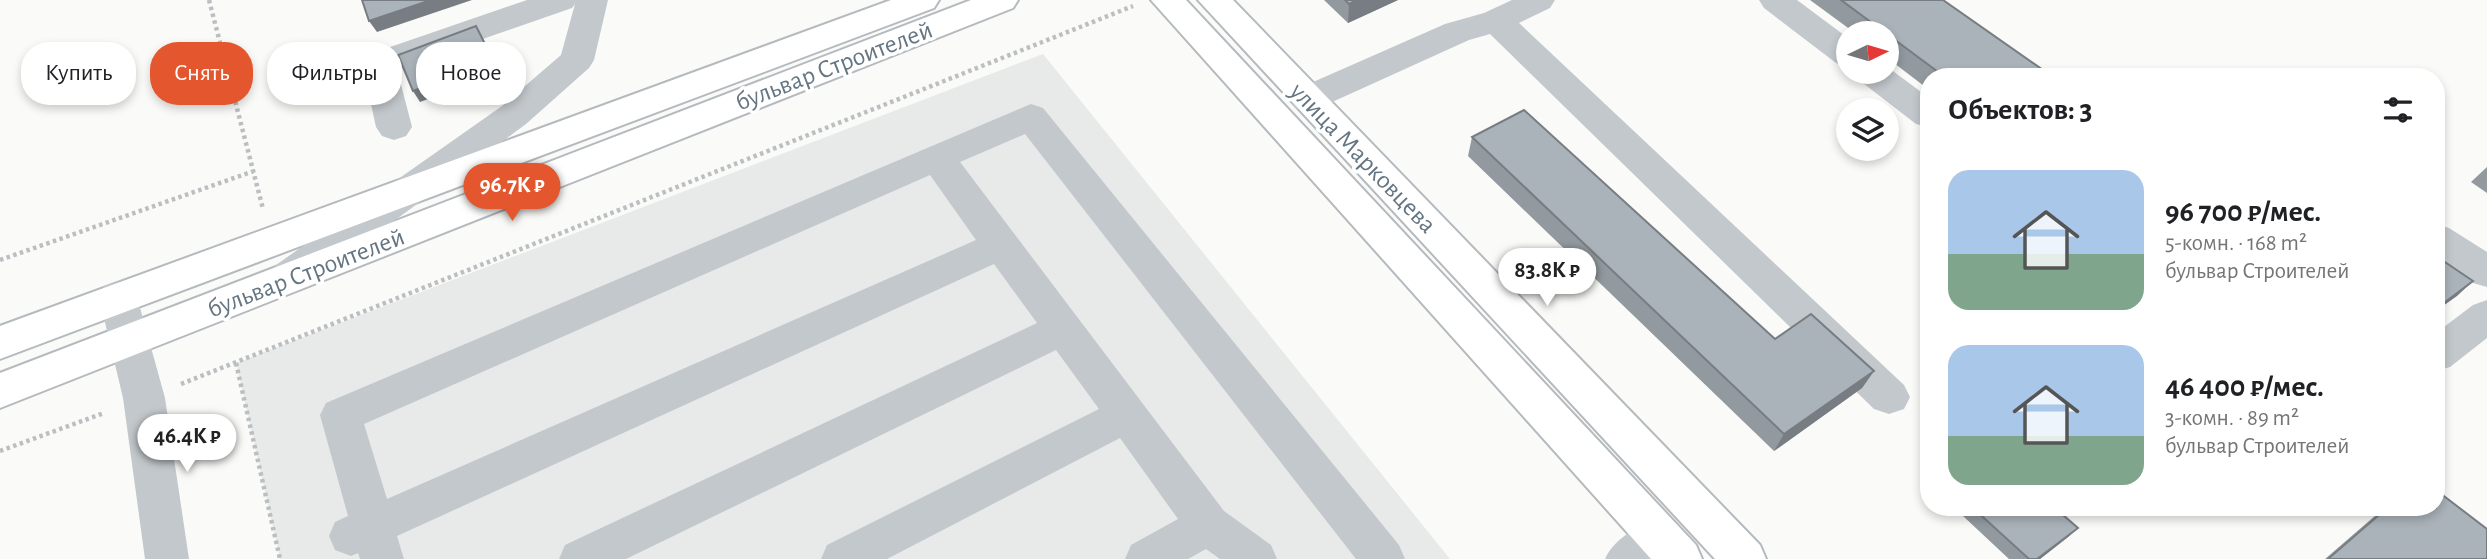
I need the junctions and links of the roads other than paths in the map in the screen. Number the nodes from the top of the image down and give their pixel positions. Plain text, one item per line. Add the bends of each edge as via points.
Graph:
1 (561, 0) edge
2 (592, 0) edge
3 (923, 0) edge
4 (1002, 0) edge
5 (1167, 0) edge
6 (1213, 0) edge
7 (1539, 0) edge
8 (1775, 0) edge
9 (1496, 21) junction
10 (1836, 46) edge
11 (1887, 84) edge
12 (1307, 99) junction
13 (1920, 109) edge
14 (394, 127) dead end
15 (937, 158) junction
16 (415, 187) junction
17 (2445, 244) edge
18 (1001, 245) junction
19 (2487, 272) edge
20 (283, 281) junction
21 (118, 297) junction
22 (2487, 316) edge
23 (1063, 329) junction
24 (129, 342) junction
25 (0, 343) edge
26 (2445, 348) edge
27 (0, 391) edge
28 (1889, 397) dead end
29 (1126, 415) junction
30 (1208, 525) junction
31 (368, 541) edge
32 (1656, 552) edge
33 (167, 559) edge
34 (581, 559) edge
35 (843, 559) edge
36 (1147, 559) edge
37 (1255, 559) edge
38 (1383, 559) edge
39 (1744, 559) edge

1 - 14 street via 379,63
2 - 16 street via 577,61 514,116
3 - 16 main road, бульвар Строителей
4 - 20 main road, бульвар Строителей
5 - 32 main road, улица Марковцева
6 - 12 main road, улица Марковцева
7 - 9 street
8 - 10 street
9 - 12 street via 1457,32
9 - 28 street
11 - 13 street
12 - 39 main road, улица Марковцева
15 - 18 street
15 - 31 street via 341,415
15 - 38 street via 1031,117
16 - 20 street
16 - 21 main road, бульвар Строителей
17 - 19 street
18 - 23 street
18 - 31 street
20 - 24 main road, бульвар Строителей
21 - 24 street
21 - 25 main road, бульвар Строителей
22 - 26 street
23 - 29 street
23 - 34 street
24 - 27 main road, бульвар Строителей
24 - 33 street via 144,398
29 - 30 street
29 - 35 street
30 - 36 street
30 - 37 street

